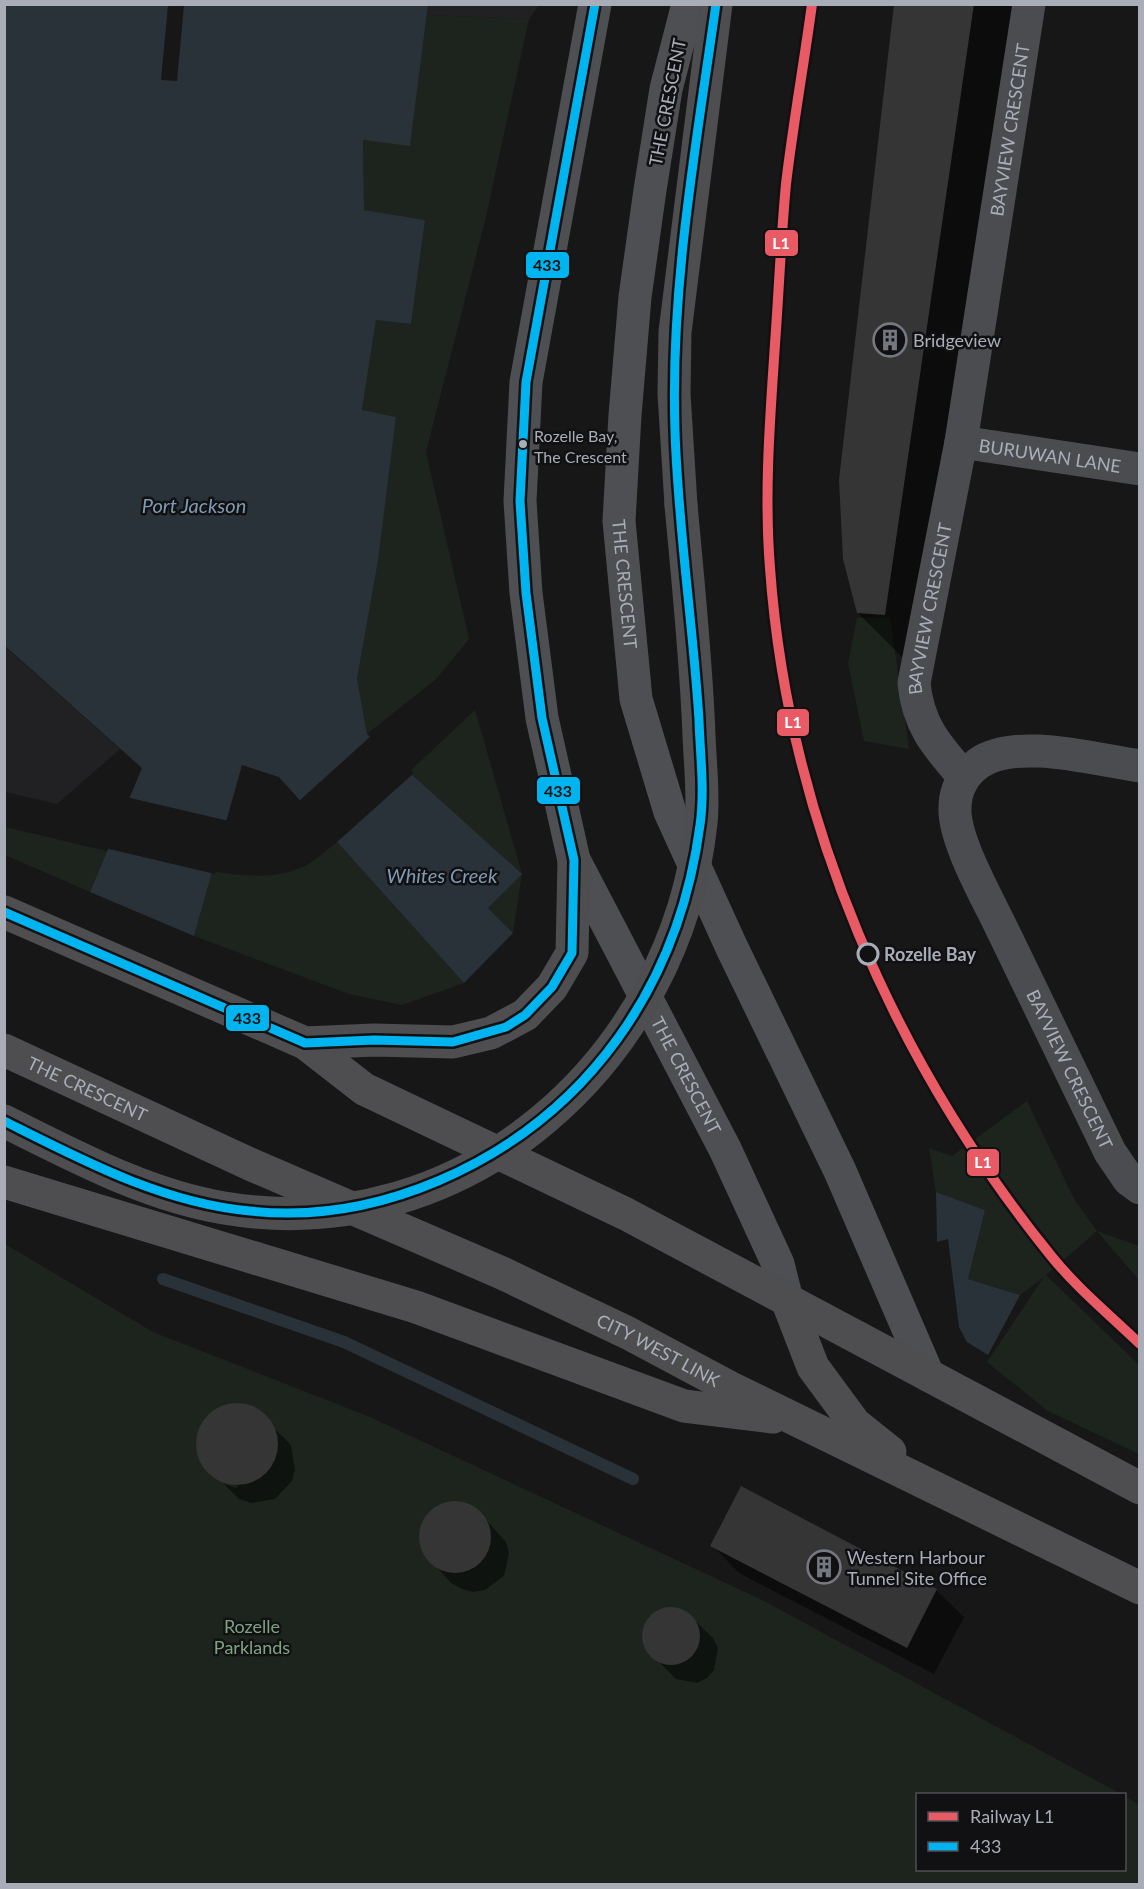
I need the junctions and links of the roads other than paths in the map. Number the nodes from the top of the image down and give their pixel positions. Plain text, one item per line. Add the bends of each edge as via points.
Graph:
1 (595, 4) edge
2 (688, 4) edge
3 (716, 4) edge
4 (1029, 4) edge
5 (960, 442) junction
6 (1140, 469) edge
7 (1140, 766) edge
8 (963, 776) junction
9 (573, 860) junction
10 (4, 912) edge
11 (305, 1043) junction
12 (4, 1050) edge
13 (4, 1121) edge
14 (170, 1128) joint
15 (1129, 1178) edge
16 (4, 1182) edge
17 (787, 1300) junction
18 (928, 1375) junction
19 (798, 1421) junction
20 (934, 1486) junction
21 (1140, 1488) edge
22 (1140, 1588) edge

1 - 9 main road, THE CRESCENT via 526,382 520,501 526,593 542,718
2 - 18 main road, THE CRESCENT via 666,89 635,297 625,415 619,521 636,699 670,812 840,1170
3 - 13 highway, bridge via 675,332 674,394 698,694 701,821 691,880 667,956 610,1052 558,1108 498,1154 446,1180 379,1203 329,1212 225,1209 185,1199 115,1175
4 - 5 street, BAYVIEW CRESCENT
5 - 6 street, BURUWAN LANE
5 - 8 street, BAYVIEW CRESCENT via 914,682 916,705 926,728
7 - 8 street via 1019,751 980,762
8 - 15 street, BAYVIEW CRESCENT via 956,803 958,831 984,892
9 - 11 highway via 572,953 552,987 525,1015 492,1033 453,1042
9 - 17 main road, THE CRESCENT via 725,1149 778,1264
10 - 11 highway
11 - 17 highway via 364,1089 626,1214
12 - 14 highway, THE CRESCENT
14 - 19 highway, CITY WEST LINK via 502,1273
16 - 19 highway via 416,1307 684,1406
17 - 18 highway
17 - 20 highway via 813,1366 855,1424
18 - 21 highway
19 - 20 highway, CITY WEST LINK
20 - 22 highway, CITY WEST LINK

